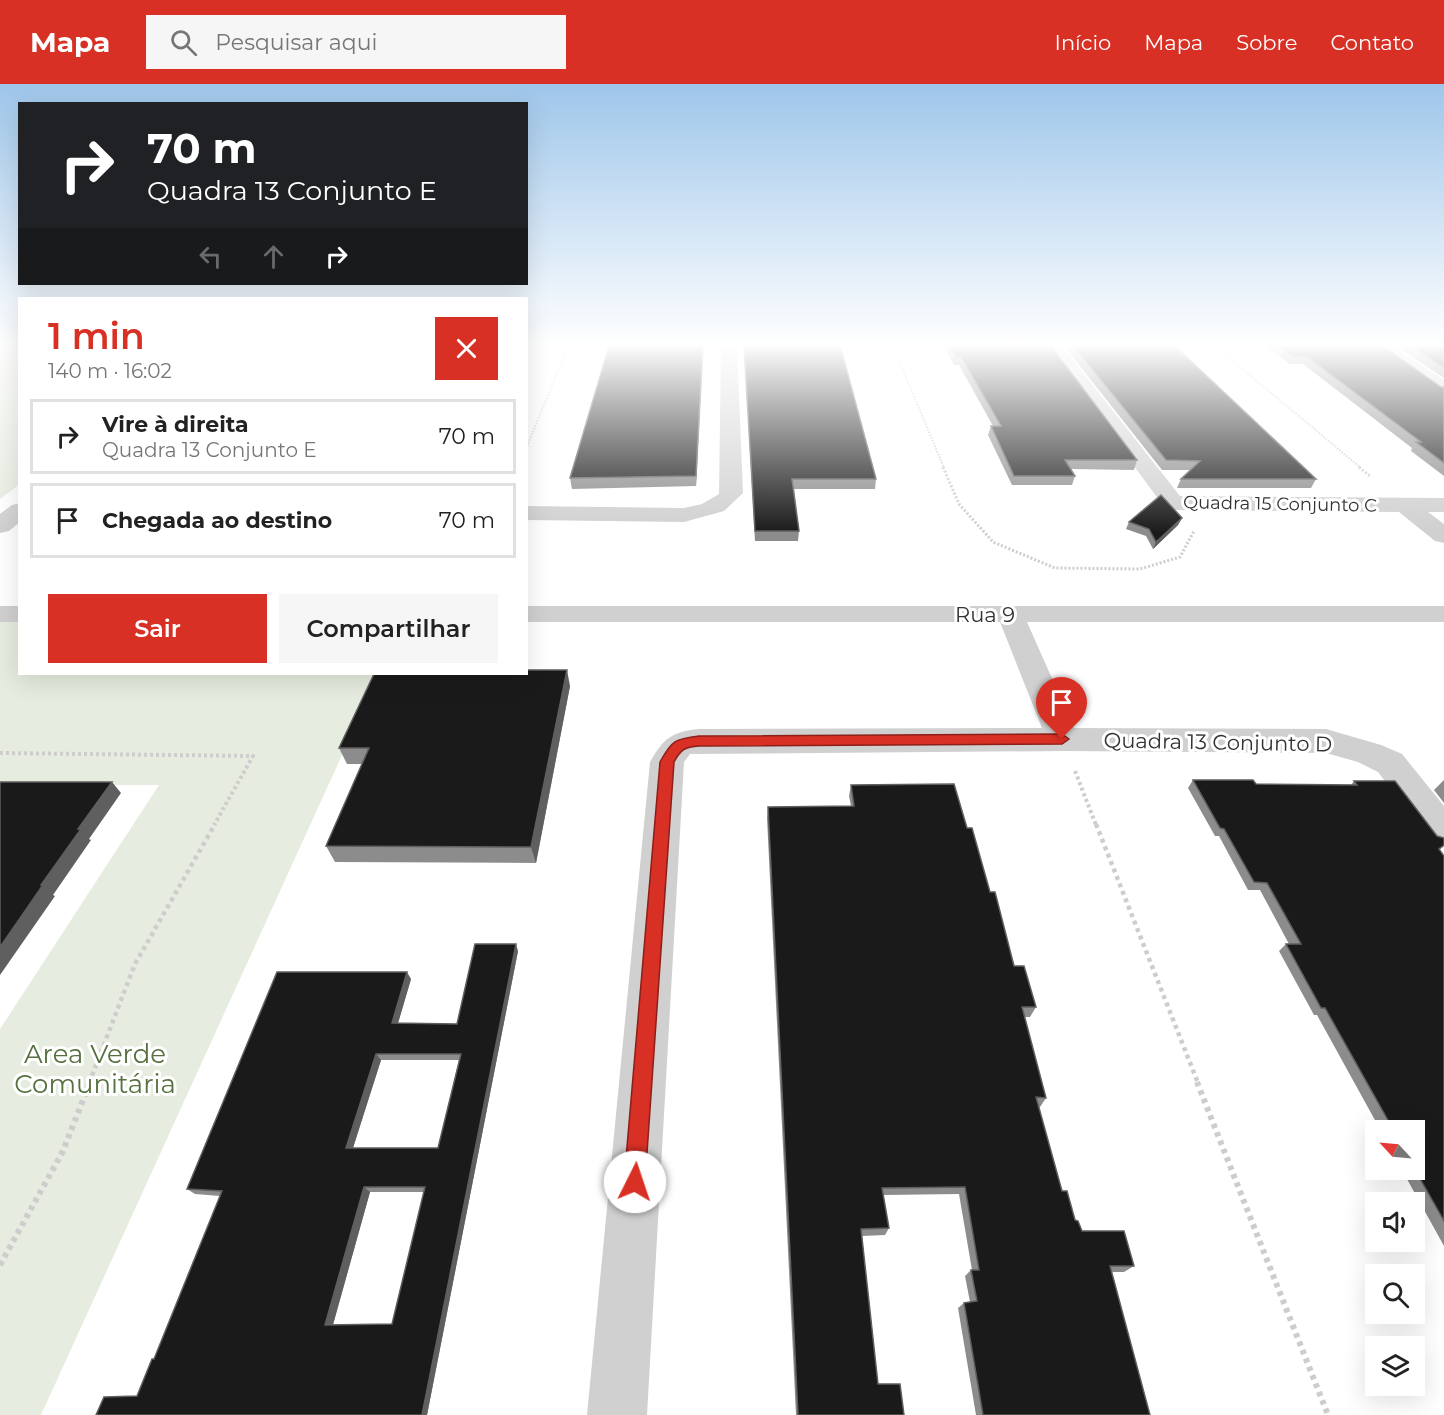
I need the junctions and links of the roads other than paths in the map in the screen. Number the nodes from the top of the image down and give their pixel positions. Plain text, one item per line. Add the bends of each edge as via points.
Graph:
1 (730, 408) edge
2 (1101, 408) edge
3 (1405, 505) junction
4 (1444, 505) edge
5 (18, 512) edge
6 (528, 513) edge
7 (0, 526) edge
8 (1444, 536) edge
9 (0, 614) edge
10 (18, 614) edge
11 (528, 614) edge
12 (1010, 614) junction
13 (1444, 614) edge
14 (1062, 739) junction
15 (1444, 832) edge
16 (617, 1415) edge

1 - 6 street via 732,493 725,501 700,513 684,515
2 - 3 street, Quadra 15 Conjunto C via 1173,502
3 - 4 street, Quadra 15 Conjunto C
3 - 8 street
5 - 7 street
9 - 10 street
11 - 12 street, Rua 9
12 - 13 street, Rua 9
12 - 14 street
14 - 15 street, Quadra 13 Conjunto D via 1326,741 1344,745 1390,763
14 - 16 street, Quadra 13 Conjunto D via 699,741 674,748 667,762

